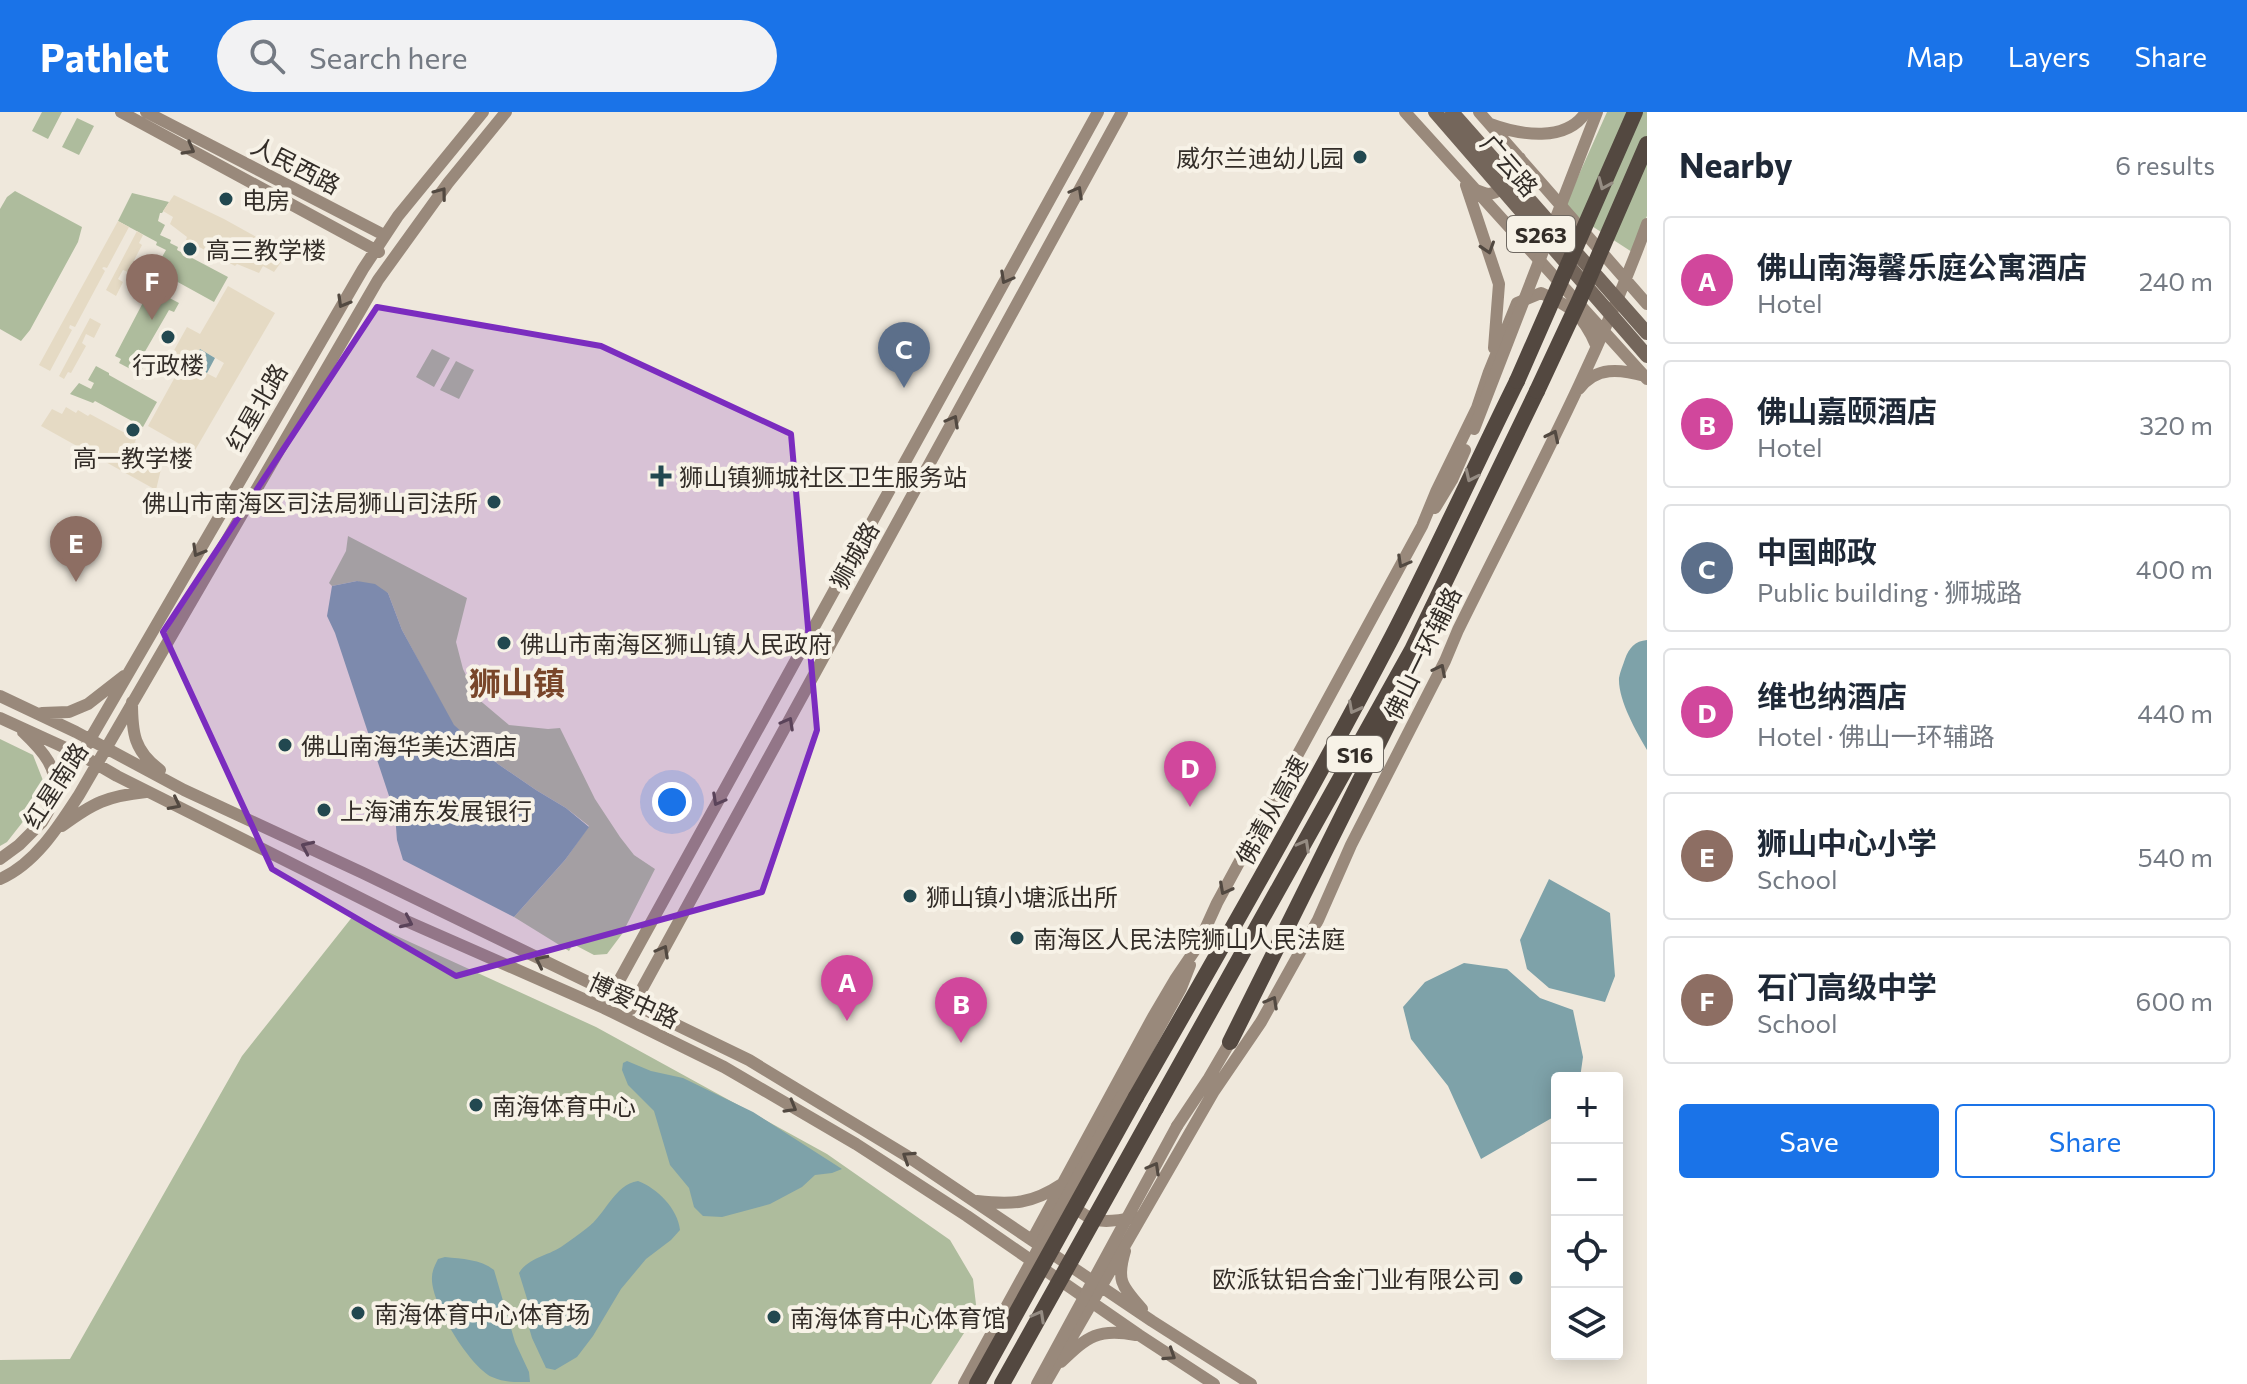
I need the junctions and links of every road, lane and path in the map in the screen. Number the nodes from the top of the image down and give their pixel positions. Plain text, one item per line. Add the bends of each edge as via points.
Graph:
1 (121, 112) edge
2 (146, 112) edge
3 (483, 112) edge
4 (506, 112) edge
5 (1098, 112) edge
6 (1122, 112) edge
7 (1405, 112) edge
8 (1435, 112) edge
9 (1452, 112) edge
10 (1479, 112) edge
11 (1586, 112) edge
12 (1597, 112) edge
13 (1635, 112) edge
14 (1489, 123) junction
15 (1647, 144) edge
16 (1520, 158) junction
17 (1462, 174) junction
18 (1475, 190) junction
19 (1647, 224) edge
20 (384, 235) junction
21 (374, 251) junction
22 (394, 255) junction
23 (1627, 280) junction
24 (1647, 304) edge
25 (1604, 331) junction
26 (1647, 333) edge
27 (1596, 345) junction
28 (1647, 356) edge
29 (1489, 372) junction
30 (1646, 377) edge
31 (1570, 402) junction
32 (1422, 526) junction
33 (1412, 650) junction
34 (129, 671) junction
35 (0, 696) edge
36 (132, 702) junction
37 (36, 713) junction
38 (0, 718) edge
39 (15, 725) junction
40 (90, 740) junction
41 (105, 748) junction
42 (81, 755) junction
43 (97, 764) junction
44 (184, 790) junction
45 (149, 791) junction
46 (53, 804) junction
47 (56, 831) junction
48 (0, 859) edge
49 (0, 879) edge
50 (1197, 947) junction
51 (611, 995) junction
52 (633, 1005) junction
53 (604, 1008) junction
54 (625, 1019) junction
55 (1237, 1044) junction
56 (1212, 1084) junction
57 (1129, 1096) junction
58 (1065, 1180) junction
59 (973, 1200) junction
60 (1142, 1215) junction
61 (1032, 1240) junction
62 (1100, 1285) junction
63 (1091, 1302) junction
64 (1152, 1321) junction
65 (1139, 1335) junction
66 (1052, 1369) junction
67 (964, 1384) edge
68 (977, 1384) edge
69 (1002, 1384) edge
70 (1037, 1384) edge
71 (1045, 1384) edge
72 (1214, 1384) edge
73 (1251, 1384) edge

1 -> 21 main road
2 - 20 main road, 人民西路
3 - 20 main road, 红星北路
22 -> 4 main road, 红星北路
5 -> 51 main road, 狮城路
52 -> 6 main road, 狮城路
7 - 17 main road, 广云路 / S263
8 - 28 main road, 广云路 / S263, bridge
9 - 26 main road, 广云路 / S263, bridge
10 - 14 main road, 广云路 / S263
11 - 14 main road via 1563,131 1540,134
12 - 32 main road, bridge via 1474,429 1452,480
13 -> 57 highway, 佛清从高速 / S16, bridge via 1432,559 1240,916
14 - 16 main road, 广云路 / S263
15 - 33 highway, 佛清从高速 / S16, bridge via 1579,301
16 - 18 main road via 1505,186 1489,194
16 - 23 main road, 广云路 / S263
17 - 18 main road, 广云路 / S263
17 -> 29 main road via 1499,284
18 - 25 main road, 广云路 / S263
19 - 23 main road, 佛山一环辅路
20 - 21 main road, 红星北路
20 - 22 main road
21 - 22 main road
21 -> 34 main road, 红星北路
22 - 36 main road, 红星北路
23 - 24 main road, 广云路 / S263
23 - 25 main road, 佛山一环辅路
25 - 27 main road, 佛山一环辅路
25 - 30 main road, 广云路 / S263
27 - 29 main road via 1587,325 1565,303 1541,293 1517,303
27 - 31 main road, 佛山一环辅路
29 - 32 main road
30 - 31 main road via 1619,369 1601,372 1585,381
55 -> 31 main road, 佛山一环辅路 via 1261,1022 1318,920
32 -> 50 main road
33 - 55 highway via 1391,718
69 -> 33 highway, 佛清从高速 / S16, bridge
34 - 37 main road via 88,704 69,712
34 - 40 main road, 红星北路
35 - 37 main road, 博爱中路
36 - 41 main road, 红星南路
36 - 44 main road via 139,749
37 - 40 main road, 博爱中路
38 - 39 main road, 博爱中路
39 - 42 main road, 博爱中路
39 - 46 main road via 51,763
40 - 41 main road, 博爱中路
40 - 42 main road, 红星南路
41 - 43 main road, 红星南路
41 - 44 main road, 博爱中路
42 - 43 main road, 博爱中路
42 - 46 main road, 红星南路
43 - 45 main road, 博爱中路
43 - 47 main road, 红星南路
51 -> 44 main road, 博爱中路
45 - 47 main road via 92,804
45 -> 53 main road, 博爱中路 via 404,920
46 - 48 main road, 红星南路 via 42,822
47 - 49 main road, 红星南路
50 - 57 main road
50 - 58 main road
51 - 52 main road, 博爱中路
51 - 53 main road, 狮城路
52 - 54 main road, 狮城路
59 -> 52 main road, 博爱中路 via 749,1060
53 - 54 main road, 博爱中路
54 -> 63 main road, 博爱中路 via 724,1067 856,1144
55 - 56 main road, 佛山一环辅路
56 - 60 main road
70 -> 56 main road, bridge via 1177,1126
57 - 67 main road, bridge
57 - 68 highway, 佛清从高速 / S16, bridge
58 - 59 main road via 1024,1202
58 - 60 main road via 1068,1200 1084,1214 1108,1222
58 - 61 main road
59 - 61 main road, 博爱中路
60 - 62 main road
60 - 64 main road via 1124,1254 1120,1278
61 - 62 main road, 博爱中路
62 - 63 main road
62 - 64 main road, 博爱中路
63 - 65 main road, 博爱中路
63 - 66 main road
64 - 73 main road
65 - 66 main road via 1112,1331 1095,1336
65 -> 72 main road, 博爱中路
66 - 71 main road

